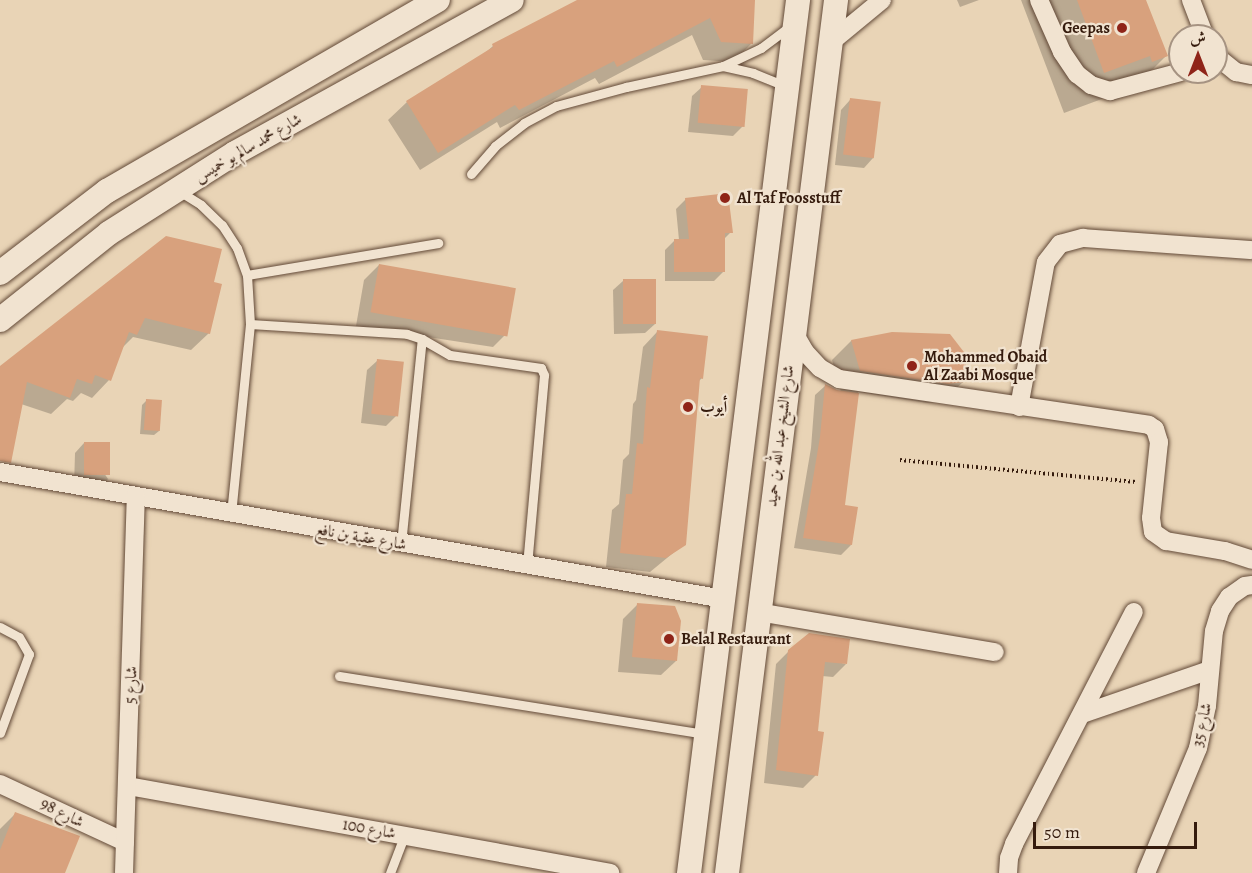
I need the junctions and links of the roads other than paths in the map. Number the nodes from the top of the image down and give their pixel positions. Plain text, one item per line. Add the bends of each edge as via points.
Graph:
1 (438, 0) edge
2 (512, 0) edge
3 (836, 0) edge
4 (882, 0) edge
5 (1039, 0) edge
6 (1191, 0) edge
7 (797, 10) edge
8 (1200, 24) edge
9 (831, 42) junction
10 (723, 66) junction
11 (1228, 67) edge
12 (1168, 75) edge
13 (1252, 75) edge
14 (787, 87) junction
15 (471, 174) dead end
16 (177, 190) junction
17 (438, 243) dead end
18 (1252, 250) edge
19 (0, 273) edge
20 (247, 275) junction
21 (0, 320) edge
22 (250, 324) junction
23 (793, 331) junction
24 (423, 339) junction
25 (1019, 407) junction
26 (0, 472) edge
27 (136, 496) junction
28 (231, 515) junction
29 (401, 544) junction
30 (1252, 560) edge
31 (527, 565) junction
32 (1252, 585) edge
33 (723, 598) junction
34 (758, 612) junction
35 (1134, 612) dead end
36 (0, 627) edge
37 (995, 652) dead end
38 (1210, 670) junction
39 (339, 676) dead end
40 (1082, 714) junction
41 (0, 733) edge
42 (707, 735) junction
43 (0, 784) edge
44 (128, 786) junction
45 (404, 836) junction
46 (125, 848) junction
47 (117, 873) edge
48 (124, 873) edge
49 (390, 873) edge
50 (610, 873) edge
51 (689, 873) edge
52 (726, 873) edge
53 (1008, 873) edge
54 (1146, 873) edge

1 - 19 street, شارع محمد سالم بو خميس via 107,191
2 - 16 street, شارع محمد سالم بو خميس via 235,153
3 - 9 street, شارع الشيخ عبد الله بن حميد
4 - 9 street
5 - 12 street via 1062,52 1090,85 1110,91
6 - 8 street
7 - 10 lane via 761,48
7 - 14 street
9 - 23 street, شارع الشيخ عبد الله بن حميد
10 - 14 lane
10 - 15 lane via 556,106 524,123 495,146
11 - 13 street
14 - 33 street
16 - 20 lane via 222,225 237,248
16 - 21 street, شارع محمد سالم بو خميس via 101,239
17 - 20 lane
18 - 25 street via 1083,238 1060,244 1046,262
20 - 22 lane
22 - 24 lane via 397,332
22 - 28 lane
23 - 25 street via 820,368 839,379
23 - 34 street, شارع الشيخ عبد الله بن حميد
24 - 29 lane
24 - 31 lane via 450,355 532,365 543,371
25 - 30 street via 1149,425 1155,429 1159,442 1150,525 1158,538
26 - 27 street, شارع عقبة بن نافع
27 - 28 street, شارع عقبة بن نافع
27 - 44 street, شارع 5
28 - 29 street, شارع عقبة بن نافع
29 - 31 street, شارع عقبة بن نافع
31 - 33 street, شارع عقبة بن نافع
32 - 38 street, شارع 35 via 1228,597 1220,611
33 - 42 street
34 - 37 street
34 - 52 street, شارع الشيخ عبد الله بن حميد
35 - 40 street
36 - 41 lane via 20,638 29,654
38 - 40 street
38 - 54 street, شارع 35 via 1198,748
39 - 42 lane
40 - 53 street via 1014,844
42 - 51 street
43 - 46 street, شارع 98
44 - 45 street, شارع 100
44 - 46 street, شارع 5
45 - 49 lane
45 - 50 street, شارع 100
46 - 47 street
46 - 48 street, شارع 5

